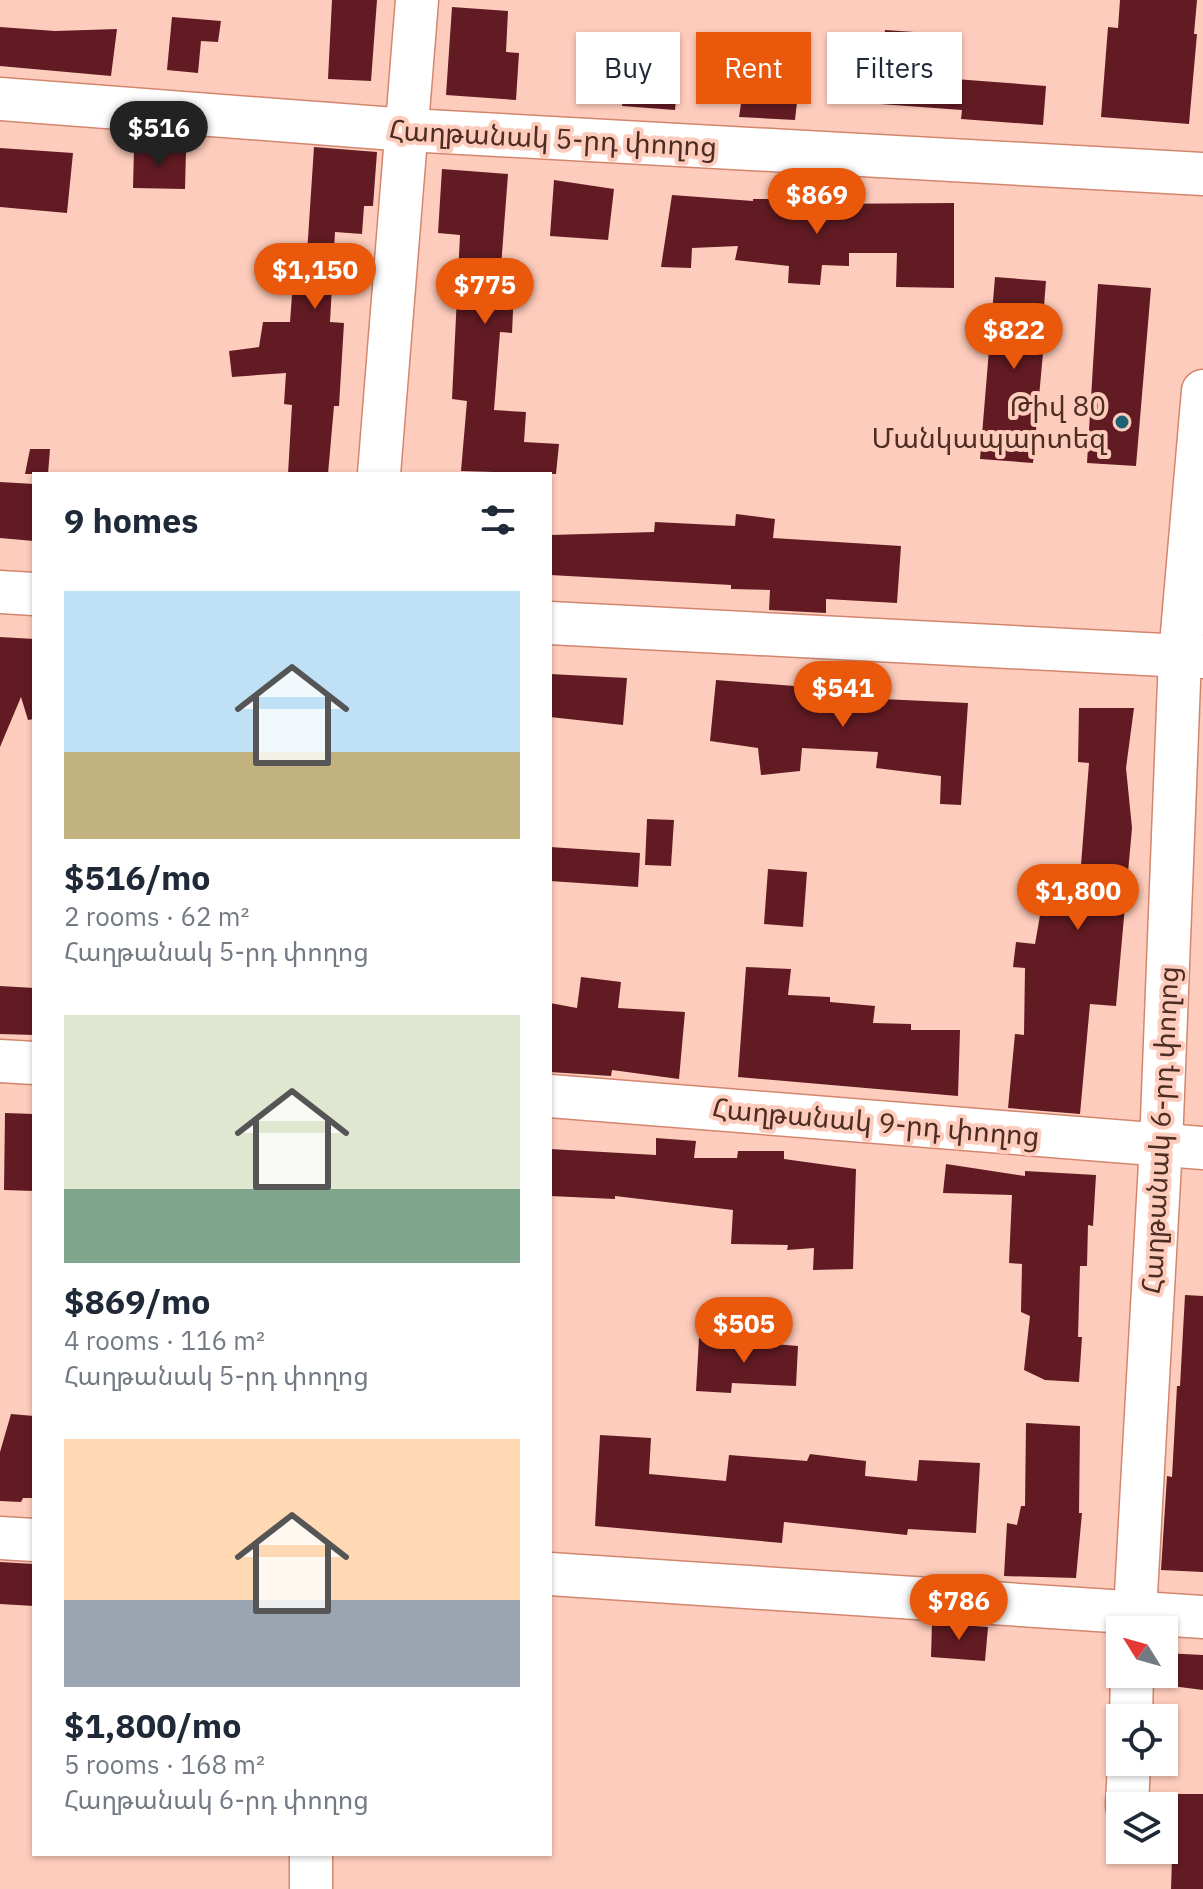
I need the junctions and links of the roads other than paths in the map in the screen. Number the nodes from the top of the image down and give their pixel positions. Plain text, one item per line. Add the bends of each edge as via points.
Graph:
1 (417, 0) edge
2 (0, 99) edge
3 (408, 130) junction
4 (1203, 174) edge
5 (1202, 416) edge
6 (379, 472) edge
7 (0, 592) edge
8 (32, 594) edge
9 (552, 623) edge
10 (1192, 656) edge
11 (0, 1061) edge
12 (32, 1063) edge
13 (552, 1096) edge
14 (1161, 1145) junction
15 (1203, 1148) edge
16 (0, 1538) edge
17 (32, 1540) edge
18 (552, 1574) edge
19 (1134, 1616) edge
20 (1203, 1617) edge
21 (1178, 1619) edge
22 (1106, 1620) edge
23 (311, 1856) edge
24 (311, 1889) edge

1 - 3 street
2 - 3 street, Հաղթանակ 5-րդ փողոց
3 - 4 street, Հաղթանակ 5-րդ փողոց
3 - 6 street
5 - 10 street, Հաղթանակ 6-րդ փողոց
7 - 8 street
9 - 10 street
10 - 14 street, Հաղթանակ 6-րդ փողոց
11 - 12 street
13 - 14 street, Հաղթանակ 9-րդ փողոց
14 - 15 street, Հաղթանակ 9-րդ փողոց
14 - 19 street, Հաղթանակ 6-րդ փողոց
16 - 17 street
18 - 22 street
20 - 21 street
23 - 24 street

